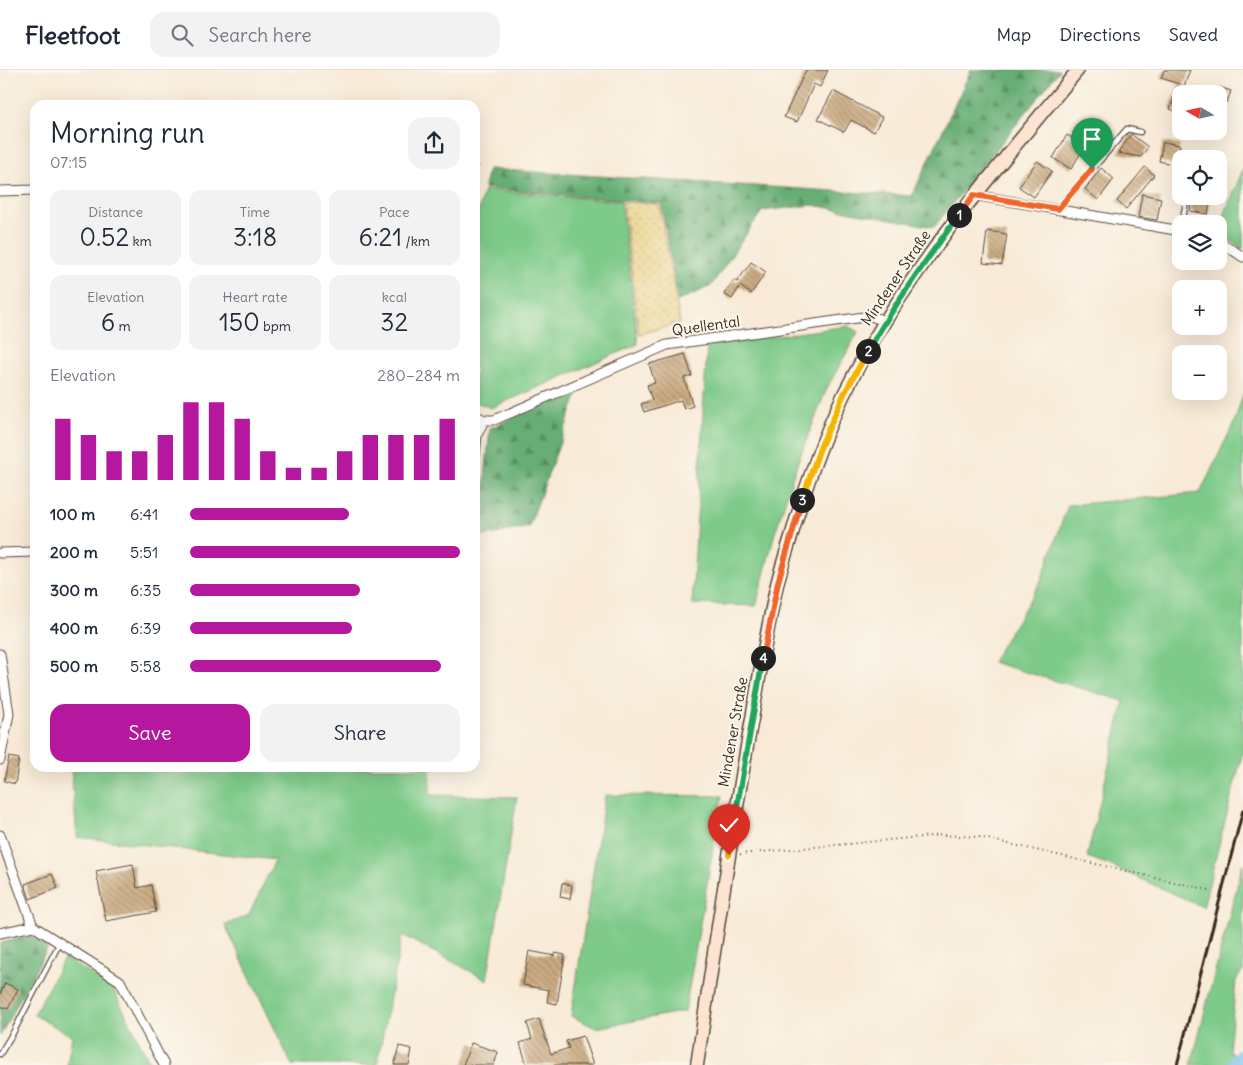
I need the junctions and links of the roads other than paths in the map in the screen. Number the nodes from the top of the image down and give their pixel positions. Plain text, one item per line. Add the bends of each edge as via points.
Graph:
1 (1078, 70) edge
2 (1140, 132) dead end
3 (30, 190) edge
4 (0, 191) edge
5 (974, 195) junction
6 (1058, 209) junction
7 (1172, 227) edge
8 (1227, 246) edge
9 (1243, 257) edge
10 (885, 321) junction
11 (480, 418) edge
12 (484, 420) junction
13 (480, 429) edge
14 (30, 552) edge
15 (0, 553) edge
16 (0, 654) edge
17 (0, 760) edge
18 (0, 835) edge
19 (33, 926) junction
20 (0, 933) edge
21 (59, 944) junction
22 (0, 1054) edge
23 (164, 1065) edge
24 (697, 1065) edge

1 - 5 main road, Mindener Straße
2 - 6 lane via 1127,129
3 - 4 street
5 - 6 street
5 - 10 main road, Mindener Straße
6 - 7 street
8 - 9 street
10 - 12 street, Quellental via 871,316 667,345 494,420
10 - 24 main road, Mindener Straße via 844,394 820,448 778,582 729,855
11 - 12 street
12 - 13 street
14 - 15 street
16 - 17 street via 9,714
18 - 19 street
19 - 20 street
19 - 21 street
21 - 22 lane
21 - 23 street via 120,981

